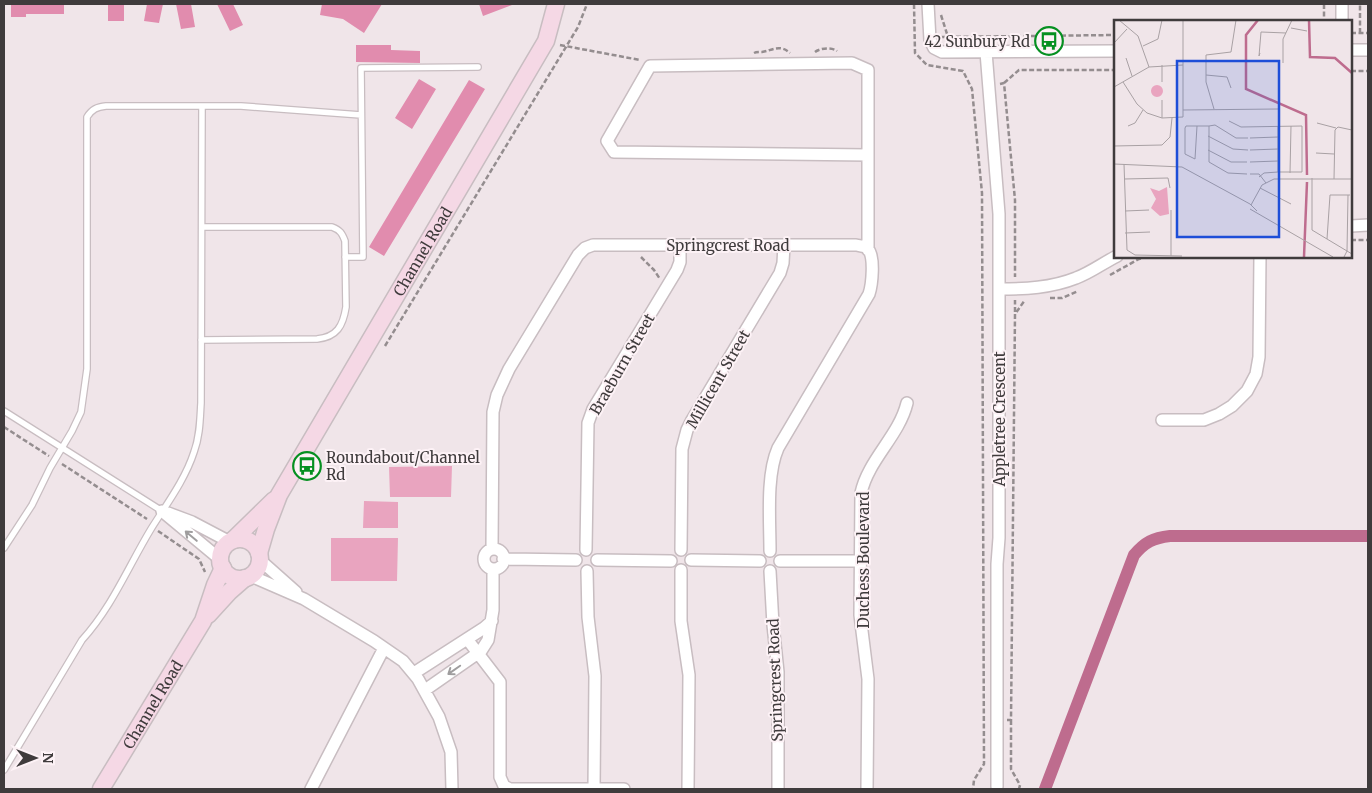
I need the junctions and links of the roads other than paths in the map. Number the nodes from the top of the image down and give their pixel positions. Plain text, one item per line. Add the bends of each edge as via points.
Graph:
1 (556, 4) edge
2 (928, 4) edge
3 (1342, 4) edge
4 (1342, 20) edge
5 (1352, 50) edge
6 (1368, 50) edge
7 (1114, 51) edge
8 (986, 52) junction
9 (478, 67) dead end
10 (202, 106) junction
11 (361, 116) junction
12 (868, 155) junction
13 (1352, 226) edge
14 (1368, 226) edge
15 (202, 227) junction
16 (680, 245) junction
17 (784, 245) junction
18 (868, 250) junction
19 (345, 256) junction
20 (1114, 258) edge
21 (1260, 258) edge
22 (999, 289) junction
23 (201, 340) junction
24 (907, 403) dead end
25 (4, 411) edge
26 (1162, 420) dead end
27 (61, 449) junction
28 (279, 495) junction
29 (162, 511) junction
30 (231, 541) junction
31 (4, 548) edge
32 (492, 549) junction
33 (586, 550) junction
34 (681, 550) junction
35 (770, 551) junction
36 (260, 557) junction
37 (503, 559) junction
38 (576, 560) junction
39 (597, 560) junction
40 (691, 560) junction
41 (671, 561) junction
42 (760, 561) junction
43 (780, 561) junction
44 (860, 561) junction
45 (222, 564) junction
46 (493, 569) junction
47 (587, 570) junction
48 (681, 570) junction
49 (770, 571) junction
50 (248, 577) junction
51 (304, 599) junction
52 (203, 621) junction
53 (492, 621) junction
54 (467, 639) junction
55 (384, 648) junction
56 (478, 653) junction
57 (414, 673) junction
58 (425, 690) junction
59 (4, 770) edge
60 (997, 787) dead end
61 (503, 788) edge
62 (101, 789) edge
63 (310, 789) edge
64 (452, 789) edge
65 (594, 789) edge
66 (624, 789) edge
67 (688, 789) edge
68 (778, 789) edge
69 (867, 789) edge

1 - 28 street, Channel Road via 546,41
2 - 8 street via 930,39 934,48 942,52
3 - 4 street
5 - 6 street
7 - 8 street
8 - 22 street, Appletree Crescent via 999,214
9 - 11 lane via 361,68
10 - 11 lane
10 - 15 lane
10 - 27 lane via 97,106 87,117 87,368 81,412
11 - 19 lane via 363,256
12 - 12 street via 868,70 852,63 650,66 607,141 614,152
12 - 18 street
13 - 14 street
15 - 19 lane via 332,227 343,234
15 - 23 lane
16 - 17 street, Springcrest Road
16 - 32 street, Springcrest Road via 593,245 578,255 500,385 494,412
16 - 33 street, Braeburn Street via 677,270 593,409 588,423
17 - 18 street, Springcrest Road via 856,245
17 - 34 street, Millicent Street via 780,273 692,420 684,439
18 - 35 street via 872,266 869,294 775,457 771,477
19 - 23 lane via 344,316 329,338
20 - 22 street via 1076,278 1052,285
21 - 26 street via 1259,357 1256,374 1247,391 1232,406 1204,420
22 - 60 street, Appletree Crescent
23 - 29 lane via 199,432 185,473
24 - 44 street, Duchess Boulevard via 862,489
25 - 27 lane
27 - 29 lane
27 - 31 lane via 32,505
28 - 30 street, Channel Road
28 - 36 street, Channel Road
29 - 30 street
45 -> 29 street
29 - 59 lane via 123,581 82,640
30 - 36 street via 246,540 256,547
30 - 45 street via 222,552
32 - 37 street via 501,553
32 - 46 street via 484,561
33 - 38 street via 578,554
33 - 39 street via 595,554
34 - 40 street via 689,554
34 - 41 street via 673,554
35 - 42 street via 763,554
35 - 43 street via 776,553
36 - 50 street via 259,566
36 - 51 street
37 - 38 street
37 - 46 street via 499,567
38 - 47 street via 580,568
39 - 41 street
39 - 47 street via 593,568
40 - 42 street
40 - 48 street via 689,566
41 - 48 street
42 - 49 street via 764,569
43 - 44 street
43 - 49 street via 776,569
44 - 69 street, Duchess Boulevard via 861,622 868,679
45 - 50 street via 229,575
45 - 52 street, Channel Road
46 - 53 street
47 - 65 street via 588,617 595,676
48 - 67 street via 681,621 689,675
49 - 68 street, Springcrest Road via 778,672
50 - 51 street
50 - 52 street, Channel Road via 229,592
51 - 55 street
52 - 62 street, Channel Road
53 - 54 street
53 - 56 street via 488,640
54 - 56 street
54 - 57 street
55 - 57 street
55 - 63 street
56 -> 58 street
56 - 61 street via 500,682 500,776
57 - 58 street
58 - 64 street via 451,752
61 - 65 street
65 - 66 street

